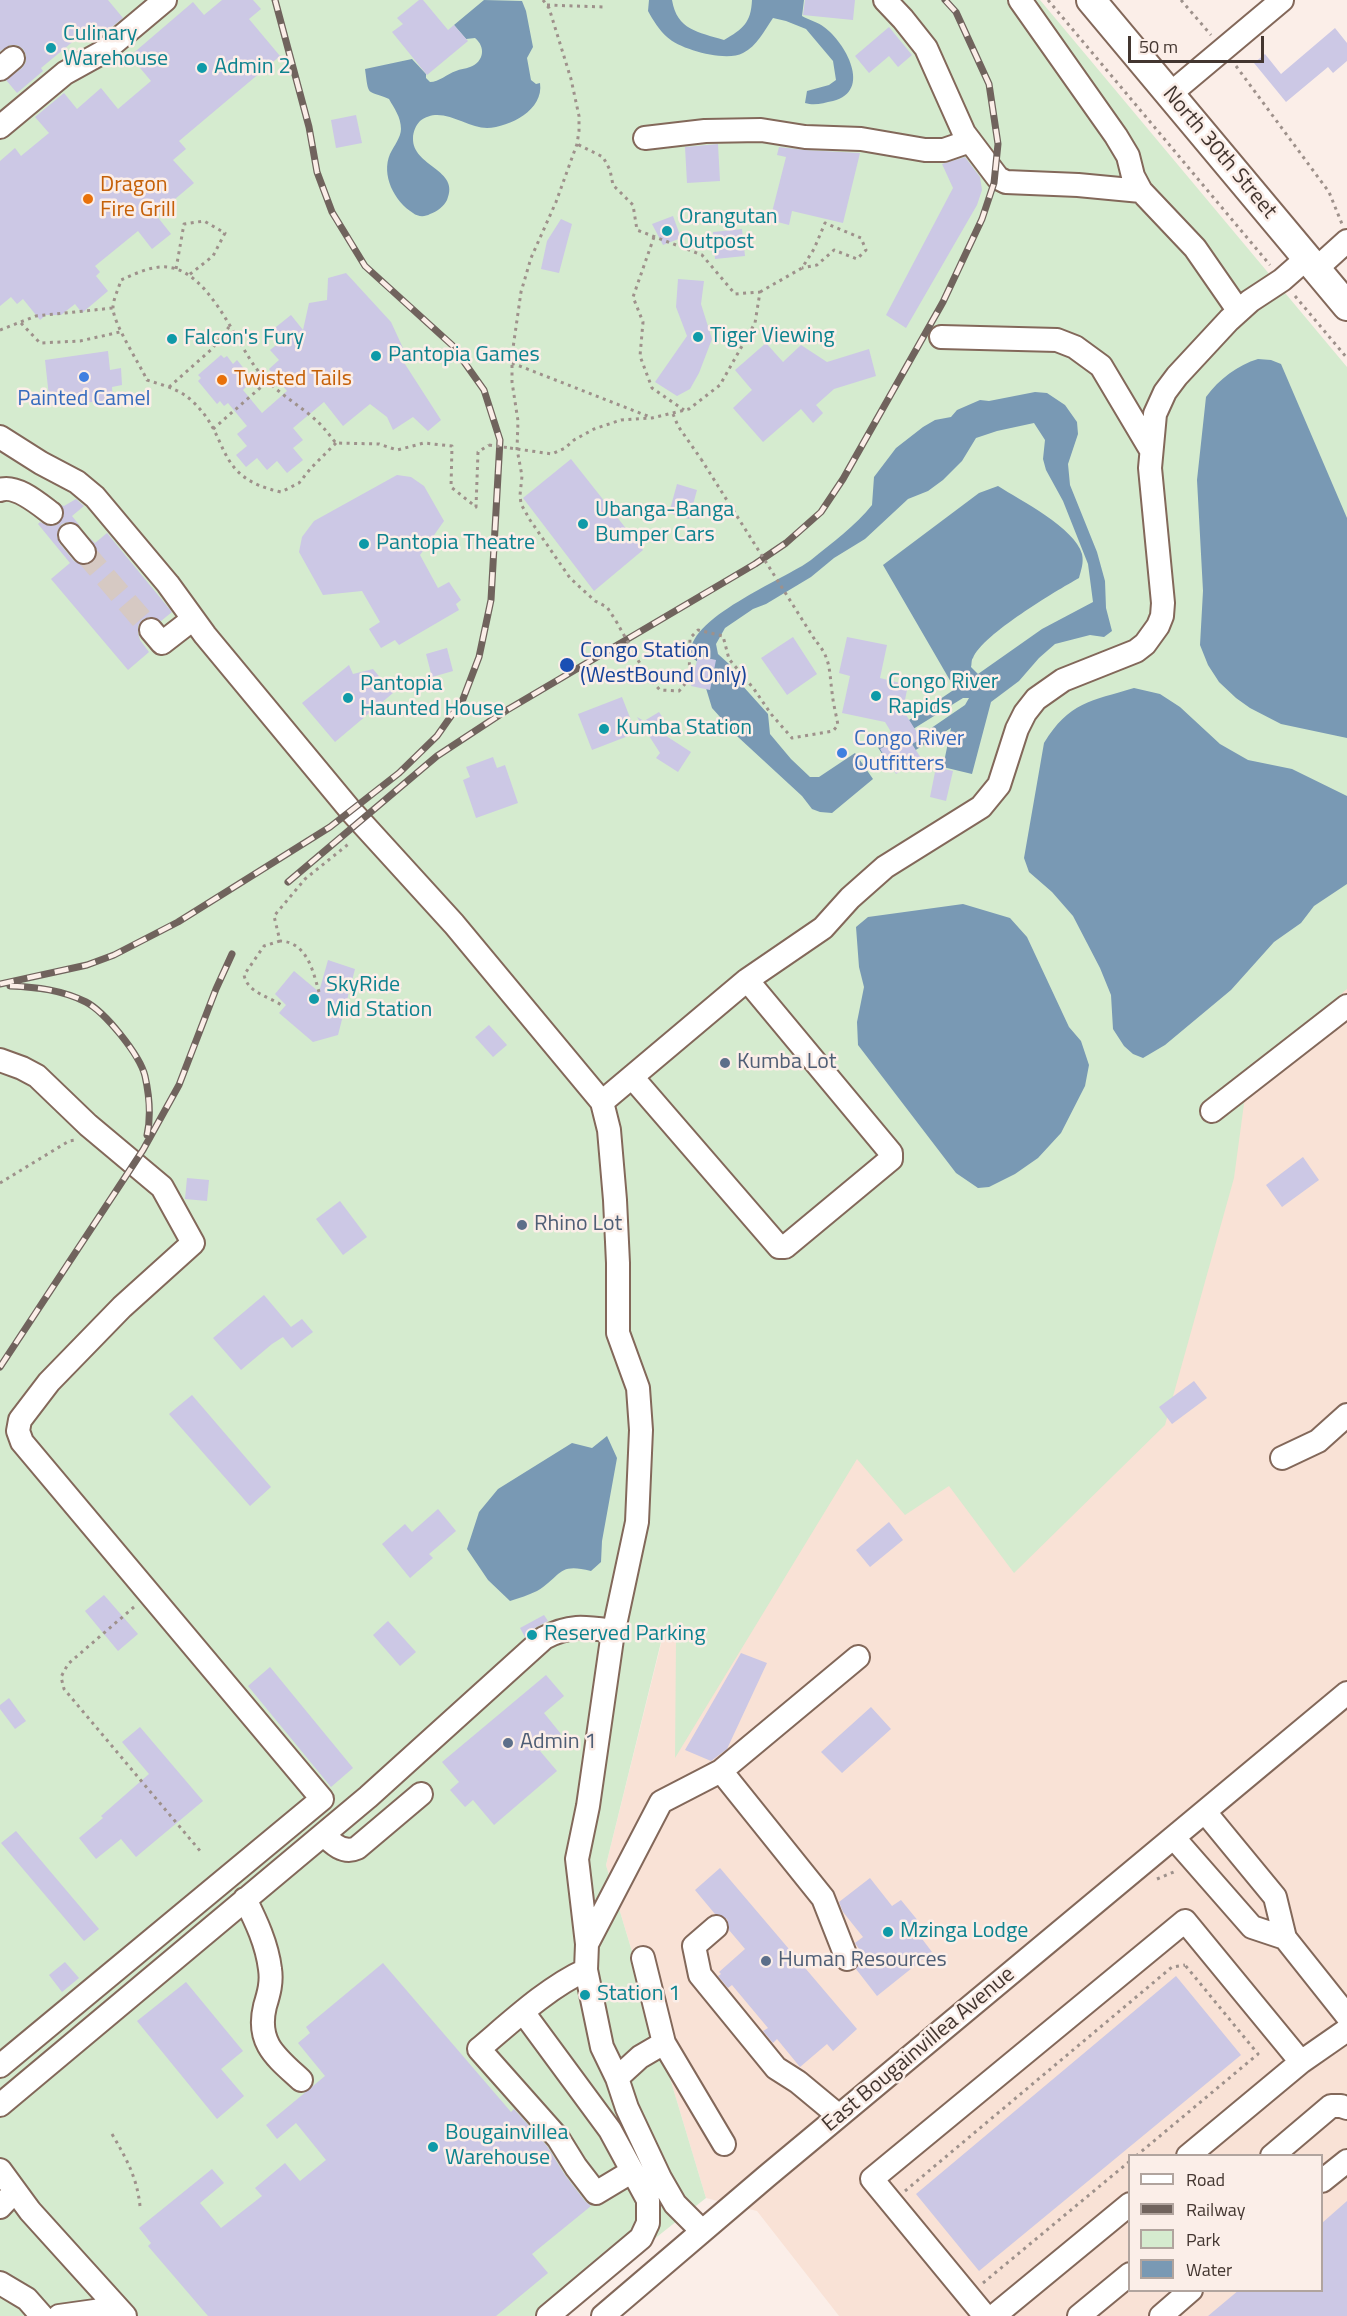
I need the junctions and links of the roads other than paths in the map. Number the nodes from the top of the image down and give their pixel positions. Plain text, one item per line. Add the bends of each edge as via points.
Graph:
1 (165, 0) edge
2 (885, 0) edge
3 (1020, 0) edge
4 (1091, 0) edge
5 (1282, 0) edge
6 (1170, 94) junction
7 (0, 127) edge
8 (645, 138) dead end
9 (970, 141) junction
10 (1141, 191) junction
11 (1345, 234) edge
12 (1312, 264) junction
13 (1347, 306) edge
14 (1238, 310) junction
15 (941, 336) dead end
16 (0, 437) edge
17 (1150, 450) junction
18 (0, 490) edge
19 (51, 513) dead end
20 (193, 619) junction
21 (151, 630) tunnel mouth
22 (747, 980) junction
23 (1347, 1006) edge
24 (0, 1060) edge
25 (632, 1077) junction
26 (602, 1102) junction
27 (1212, 1111) dead end
28 (1347, 1415) edge
29 (1282, 1458) dead end
30 (614, 1631) junction
31 (858, 1657) dead end
32 (1347, 1693) edge
33 (721, 1772) junction
34 (421, 1794) dead end
35 (1205, 1812) junction
36 (324, 1833) junction
37 (1174, 1838) junction
38 (245, 1899) junction
39 (716, 1927) dead end
40 (1285, 1938) junction
41 (587, 1944) junction
42 (643, 1958) dead end
43 (847, 1959) dead end
44 (586, 1970) junction
45 (523, 2012) junction
46 (1347, 2016) edge
47 (1347, 2030) edge
48 (664, 2043) junction
49 (1301, 2062) junction
50 (0, 2066) edge
51 (617, 2078) junction
52 (300, 2080) dead end
53 (0, 2105) edge
54 (1347, 2108) edge
55 (839, 2116) junction
56 (724, 2144) dead end
57 (1190, 2154) edge
58 (1274, 2154) edge
59 (1347, 2161) edge
60 (0, 2170) edge
61 (631, 2172) junction
62 (1323, 2180) edge
63 (8, 2199) edge
64 (1128, 2206) edge
65 (702, 2231) junction
66 (1128, 2276) edge
67 (0, 2283) edge
68 (1189, 2292) edge
69 (121, 2312) edge
70 (42, 2316) edge
71 (59, 2316) edge
72 (548, 2316) edge
73 (603, 2316) edge
74 (985, 2316) edge
75 (994, 2316) edge
76 (1080, 2316) edge
77 (1161, 2316) edge

1 - 7 street via 103,52 65,73
2 - 9 street via 926,48
3 - 10 street via 1116,136
4 - 6 main road, North 30th Street
5 - 6 street
6 - 12 main road, North 30th Street
8 - 9 street via 761,130 805,137 861,139 925,150 944,150
9 - 10 street via 998,178 1006,182
10 - 14 street via 1194,248
11 - 12 street
12 - 13 main road, North 30th Street
12 - 14 street
14 - 17 street via 1165,392 1155,414
15 - 17 street via 1057,340 1075,347 1090,357 1110,380
16 - 20 street via 88,490
17 - 22 street via 1163,603 1153,635 1136,651 1062,680 1036,699 1017,729 999,785 981,807 885,867 823,928
18 - 19 street via 25,495
20 - 21 street via 162,643
20 - 26 street via 366,828 454,924
22 - 25 street
22 - 25 street via 891,1152 891,1160 785,1247 778,1246
23 - 27 street
24 - 50 street via 37,1076 162,1187 194,1244 122,1307 49,1382 20,1420 22,1442 322,1799
25 - 26 street
26 - 30 street via 609,1130 615,1200 618,1333 638,1388 640,1430 637,1522
28 - 29 street via 1317,1441
30 - 36 street via 575,1627 544,1638
30 - 41 street via 577,1859
31 - 33 street
32 - 35 street, East Bougainvillea Avenue
33 - 41 street via 661,1802
33 - 43 street via 823,1898
34 - 36 street via 357,1848 345,1850
35 - 37 street, East Bougainvillea Avenue
35 - 40 street via 1275,1897
36 - 38 street
37 - 40 street via 1252,1927
37 - 55 street, East Bougainvillea Avenue
38 - 52 street via 259,1928 271,1970 262,2024 264,2039
38 - 53 street
39 - 55 street via 694,1946 700,1975 776,2068
40 - 46 street
41 - 44 street
42 - 48 street
44 - 45 street
44 - 51 street via 602,2046
45 - 61 street via 610,2130
45 - 61 street via 479,2049 558,2138 596,2193
47 - 49 street
48 - 51 street via 640,2057
48 - 56 street
49 - 57 street
49 - 74 street via 1185,1921 873,2179
51 - 65 street via 660,2178 675,2204
54 - 58 street via 1331,2106
55 - 65 street, East Bougainvillea Avenue
59 - 62 street
60 - 63 street
61 - 72 street via 648,2200 648,2223 640,2238
63 - 69 street via 30,2211
64 - 75 street
65 - 73 street, East Bougainvillea Avenue
66 - 76 street
67 - 70 street via 27,2299
68 - 77 street
69 - 71 street

